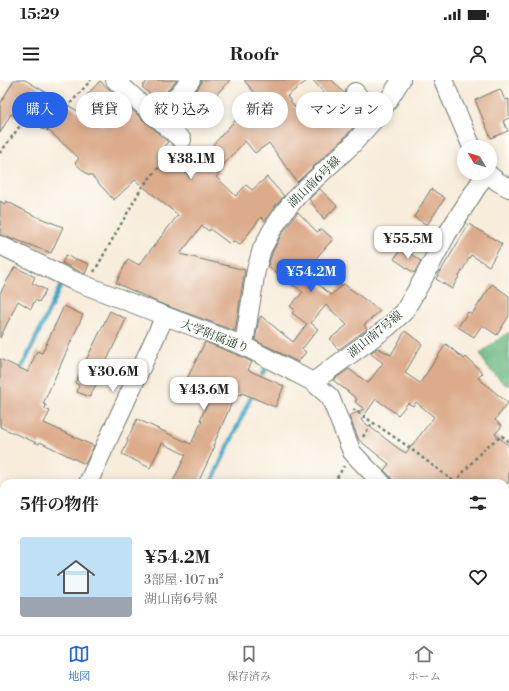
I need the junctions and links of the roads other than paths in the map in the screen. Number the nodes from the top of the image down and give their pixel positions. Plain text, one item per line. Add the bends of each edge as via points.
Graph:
1 (114, 80) edge
2 (191, 80) edge
3 (400, 80) edge
4 (443, 80) edge
5 (180, 92) edge
6 (393, 92) edge
7 (140, 103) edge
8 (168, 128) edge
9 (367, 128) edge
10 (182, 140) road end
11 (469, 140) edge
12 (482, 180) edge
13 (496, 180) edge
14 (509, 188) edge
15 (0, 245) edge
16 (165, 316) junction
17 (242, 344) junction
18 (312, 382) junction
19 (90, 479) edge
20 (378, 479) edge

1 - 7 street
2 - 5 street
3 - 6 street, 湖山南6号線
4 - 11 street
8 - 10 street
9 - 17 street, 湖山南6号線 via 299,194 272,230 262,249 256,270
12 - 18 street, 湖山南7号線 via 447,234 404,312
13 - 14 street
15 - 16 street, 大学附属通り via 72,280
16 - 17 street, 大学附属通り
16 - 19 street
17 - 18 street, 大学附属通り
18 - 20 street, 大学附属通り via 330,397 352,452

